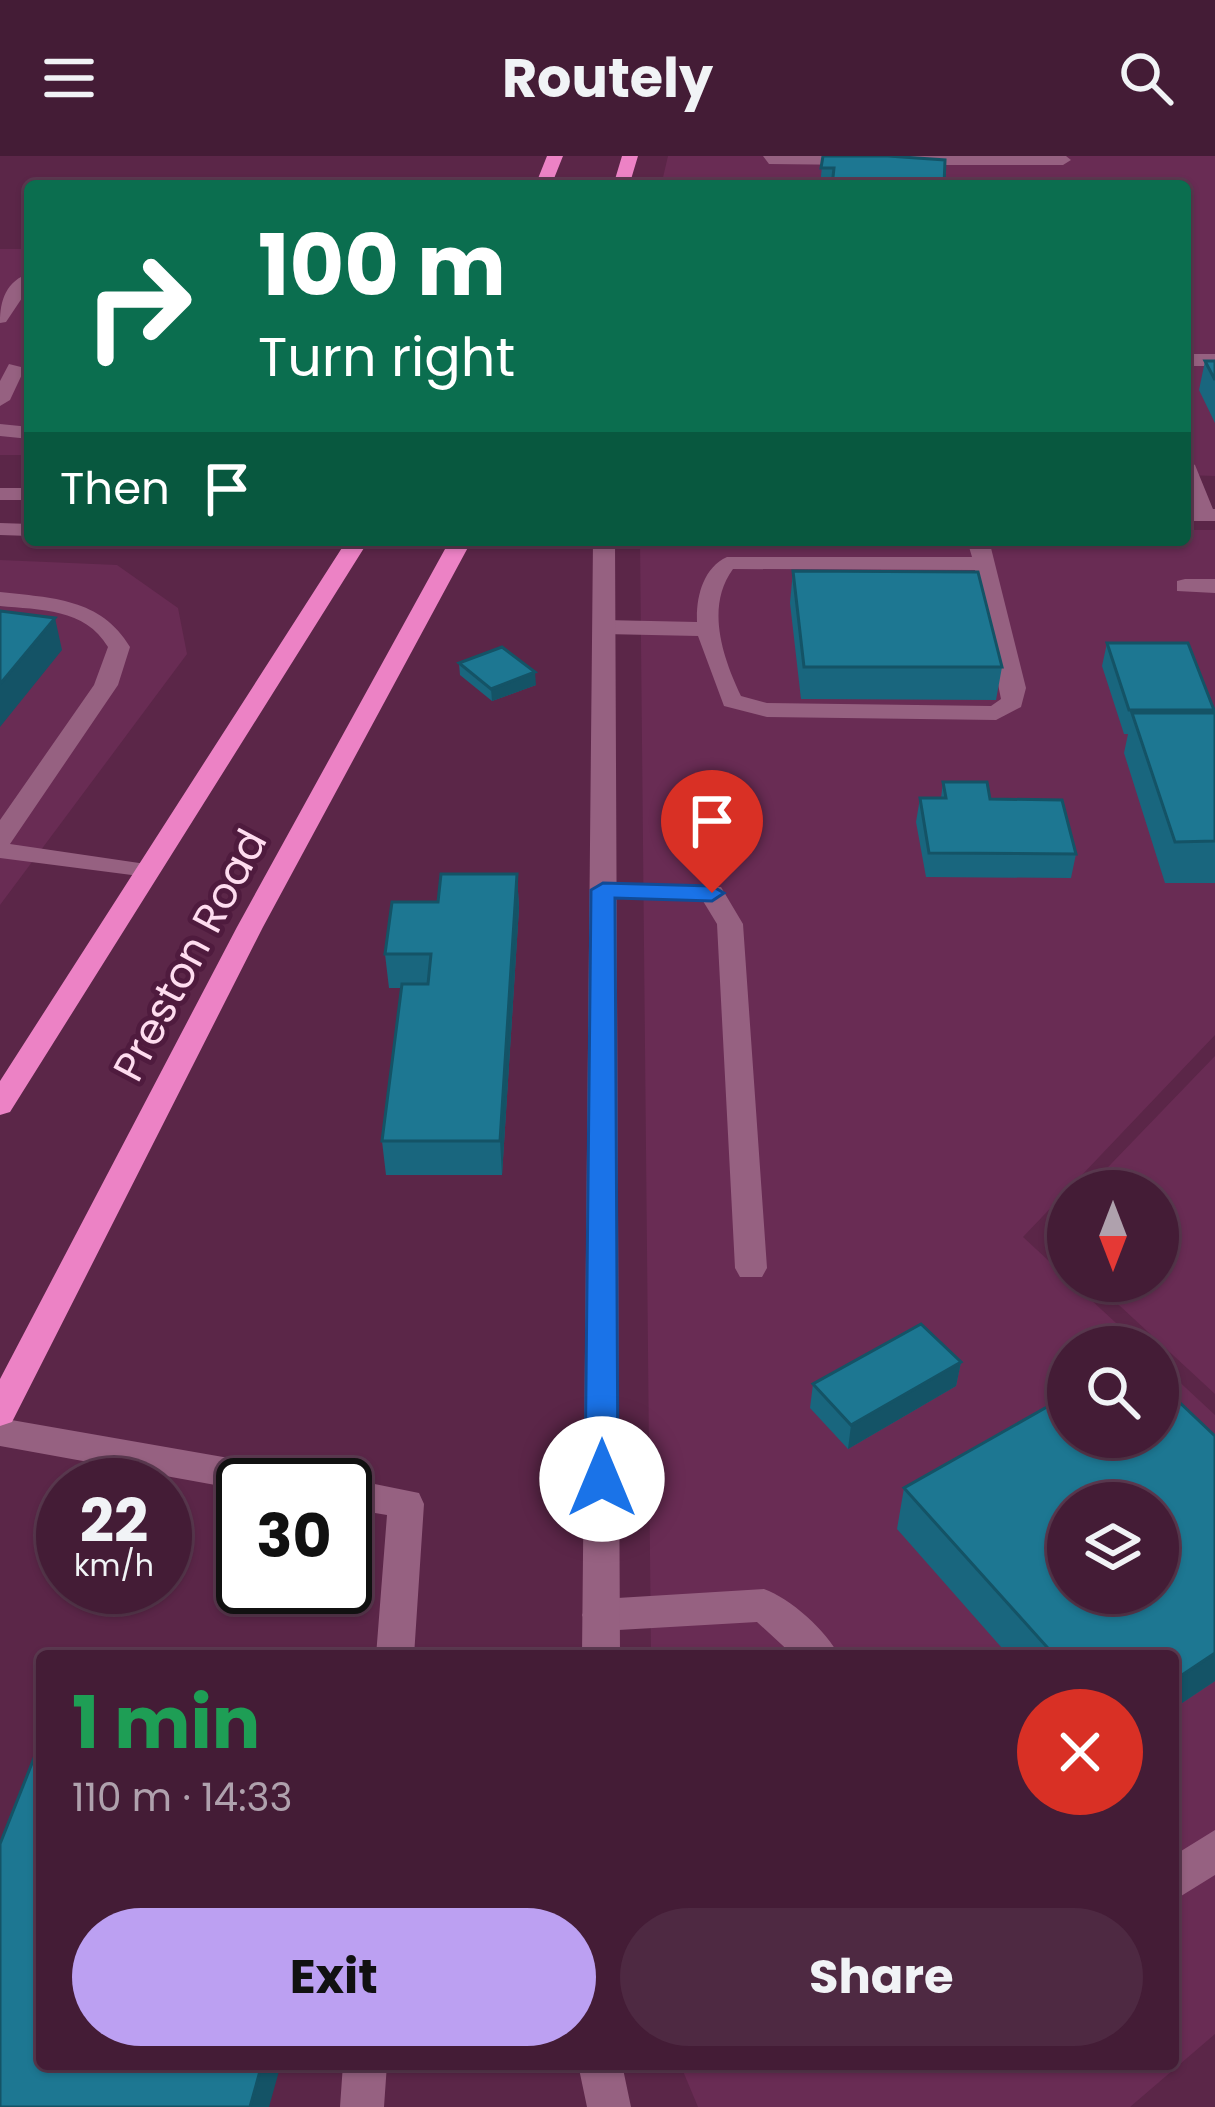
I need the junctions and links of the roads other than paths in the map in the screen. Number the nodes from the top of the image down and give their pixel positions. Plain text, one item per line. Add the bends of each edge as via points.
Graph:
1 (769, 158) edge
2 (1062, 158) edge
3 (994, 160) junction
4 (1002, 180) edge
5 (24, 282) edge
6 (0, 318) edge
7 (15, 368) edge
8 (0, 400) edge
9 (1191, 482) edge
10 (1202, 514) edge
11 (354, 546) edge
12 (457, 546) edge
13 (604, 546) edge
14 (981, 552) edge
15 (1185, 586) dead end
16 (1215, 586) edge
17 (0, 599) edge
18 (604, 627) junction
19 (707, 629) junction
20 (0, 839) edge
21 (0, 850) edge
22 (146, 872) junction
23 (603, 890) junction
24 (0, 1106) edge
25 (751, 1268) dead end
26 (0, 1412) edge
27 (0, 1432) edge
28 (216, 1470) edge
29 (372, 1498) edge
30 (601, 1615) junction
31 (395, 1650) edge
32 (601, 1650) edge
33 (814, 1650) edge
34 (1215, 1850) edge
35 (1179, 1877) edge
36 (365, 2070) edge
37 (601, 2070) edge
38 (362, 2107) edge
39 (609, 2107) edge

1 - 3 street
2 - 3 street
3 - 4 street
5 - 6 street
7 - 8 street
9 - 10 street
11 - 22 main road, Preston Road
12 - 26 main road, Preston Road
13 - 18 street
14 - 19 street via 727,563 712,578
14 - 19 street via 1014,688 1013,702 996,713 767,710 732,701
15 - 16 street
17 - 20 street via 86,610 110,626 118,647 106,685
18 - 19 street
18 - 23 street
21 - 22 street
22 - 24 main road, Preston Road
23 - 25 street via 712,893 730,924
23 - 30 street
27 - 28 street
29 - 31 street via 406,1504
30 - 32 street
30 - 33 street via 764,1604
34 - 35 street
36 - 38 street
37 - 39 street

